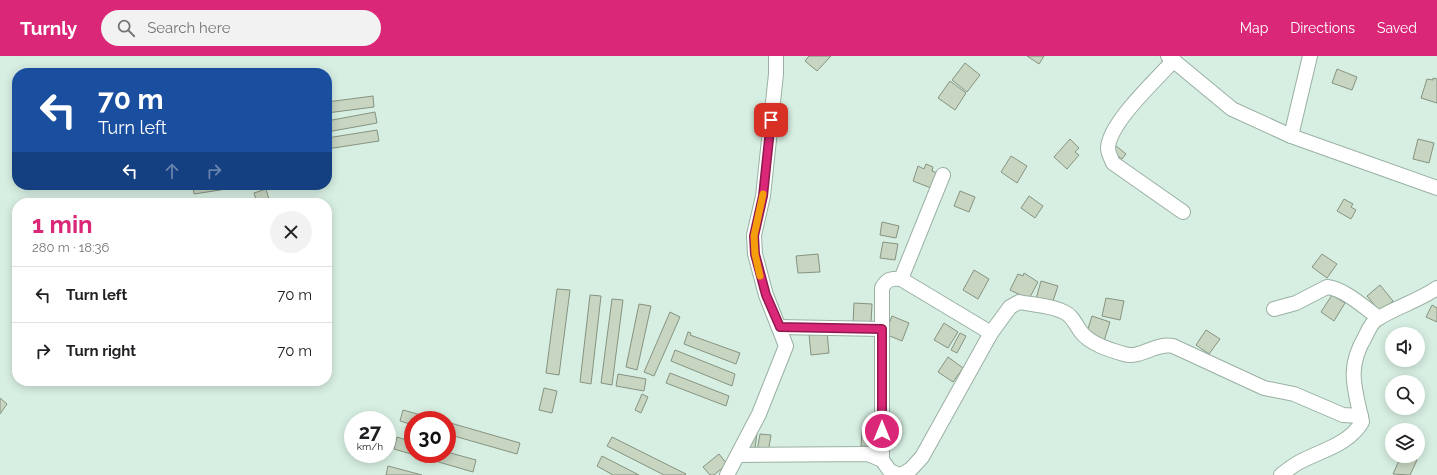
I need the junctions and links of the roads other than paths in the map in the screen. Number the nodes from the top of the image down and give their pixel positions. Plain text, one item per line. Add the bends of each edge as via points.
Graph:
1 (776, 56) edge
2 (1310, 56) edge
3 (1171, 58) edge
4 (1291, 136) junction
5 (942, 176) dead end
6 (1437, 188) edge
7 (1183, 212) dead end
8 (901, 279) junction
9 (1437, 288) edge
10 (1424, 298) junction
11 (1437, 303) edge
12 (1274, 309) dead end
13 (1379, 318) junction
14 (780, 327) junction
15 (882, 329) junction
16 (991, 333) junction
17 (1361, 416) junction
18 (738, 455) junction
19 (882, 460) junction
20 (727, 475) edge
21 (900, 475) edge
22 (1281, 475) edge

1 - 14 street via 763,196 754,236 758,270
2 - 4 street
3 - 4 street via 1232,109
3 - 7 street via 1123,116 1110,135 1108,150 1113,163
4 - 6 street
5 - 8 street
8 - 15 street via 892,278 885,282 882,288
8 - 16 street
9 - 10 street
10 - 11 street
10 - 13 street
12 - 13 street via 1296,304 1327,287 1347,296
13 - 17 street via 1373,322 1354,359 1352,378
14 - 15 street
14 - 18 street via 786,346 759,414
15 - 19 street
16 - 17 street via 1010,307 1019,302 1063,311 1092,342 1122,354 1131,356 1165,344 1173,346 1264,388 1294,394 1344,415
16 - 21 street via 922,457 911,469
17 - 22 street via 1362,422 1358,430 1342,442 1297,464
18 - 19 street via 868,454
18 - 20 street
19 - 21 street via 890,471

